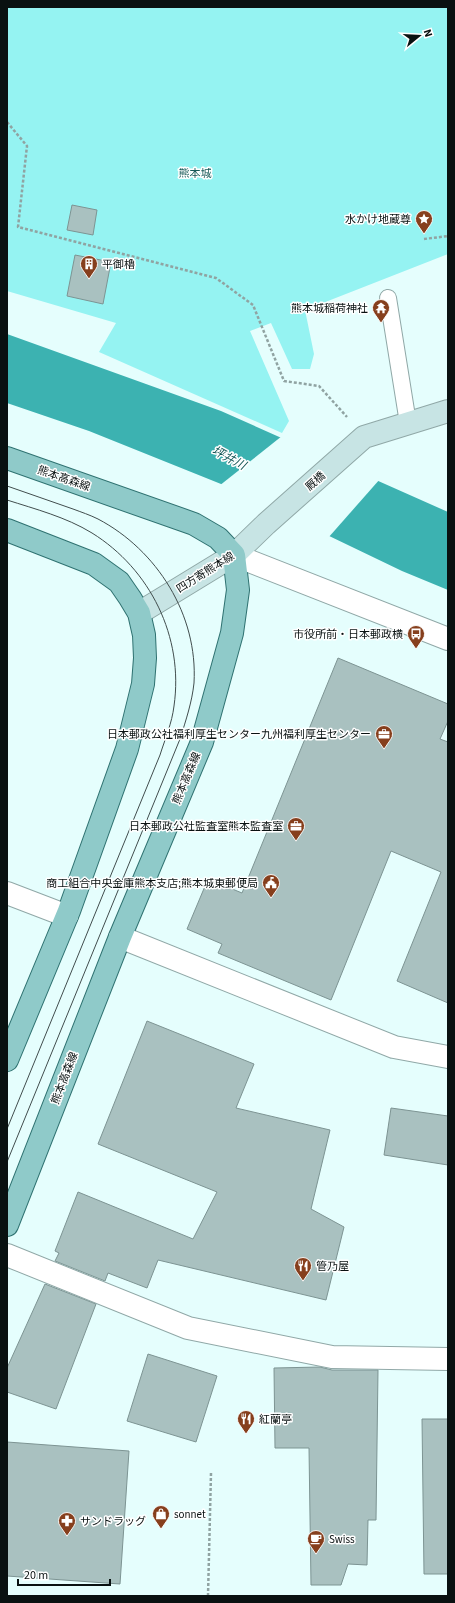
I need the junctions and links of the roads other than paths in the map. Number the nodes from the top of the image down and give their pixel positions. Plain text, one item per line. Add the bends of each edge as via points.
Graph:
1 (388, 298) dead end
2 (448, 411) edge
3 (408, 423) junction
4 (7, 458) edge
5 (266, 524) joint
6 (7, 530) edge
7 (234, 555) junction
8 (139, 613) junction
9 (448, 639) edge
10 (7, 893) edge
11 (67, 916) junction
12 (120, 937) junction
13 (448, 1057) edge
14 (7, 1060) edge
15 (7, 1225) edge
16 (7, 1255) edge
17 (448, 1359) edge

1 - 3 lane
2 - 3 main road
3 - 5 main road, 厩橋 via 364,437
4 - 7 main road, 熊本高森線 via 194,524 218,538
5 - 7 main road, 四方寄熊本線
6 - 8 main road via 94,564 119,582
7 - 8 main road, 四方寄熊本線
7 - 9 street
7 - 12 main road, 熊本高森線 via 238,590 232,633 202,742
8 - 11 main road via 144,635 143,684 127,749
10 - 11 street
11 - 14 main road
12 - 13 street via 394,1047
12 - 15 main road, 熊本高森線
16 - 17 street via 188,1328 332,1357

